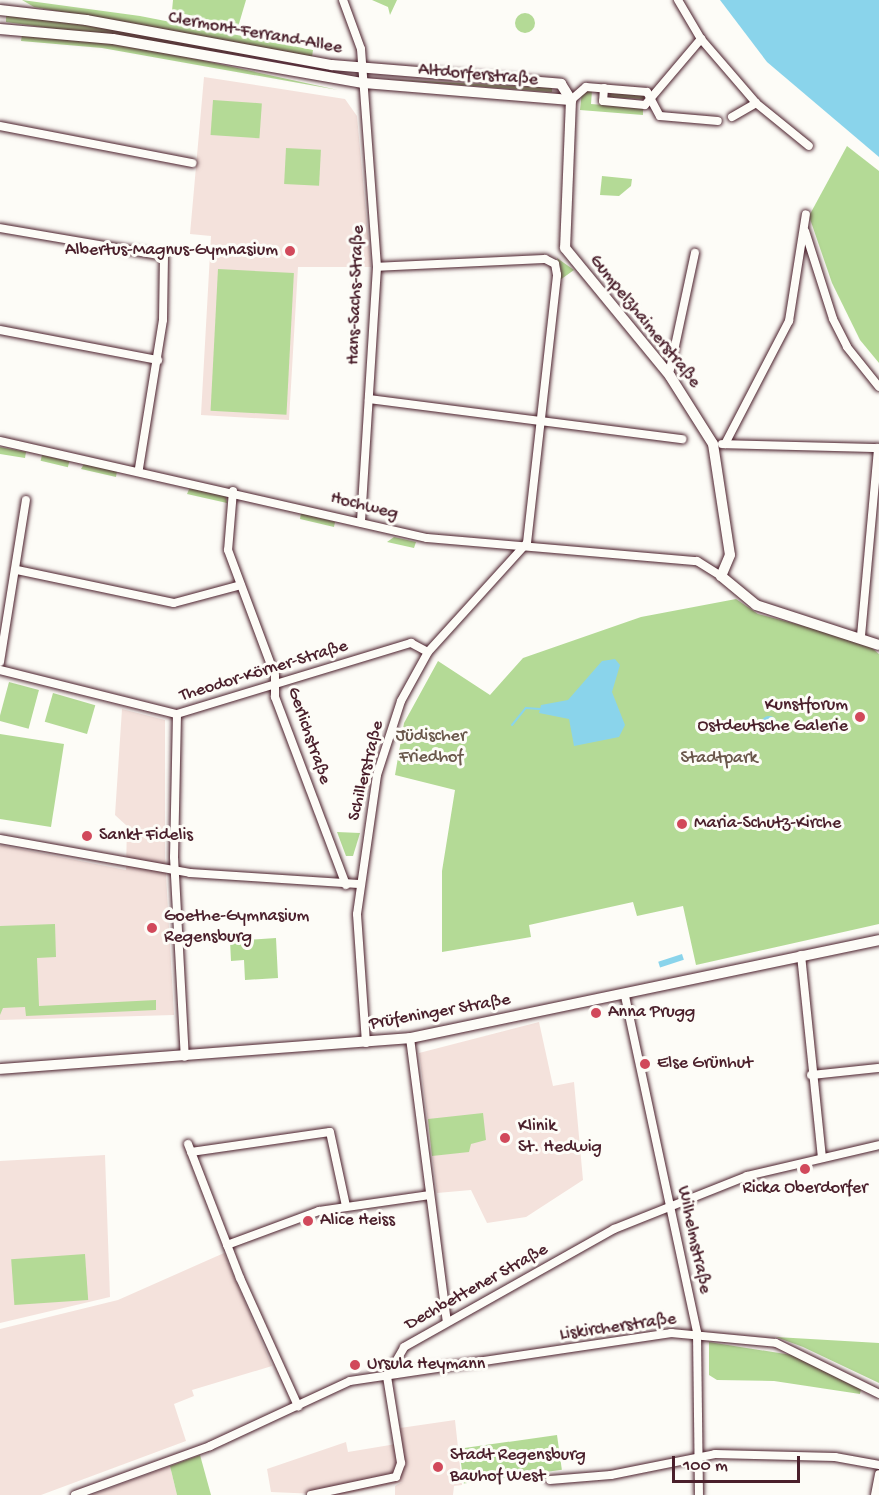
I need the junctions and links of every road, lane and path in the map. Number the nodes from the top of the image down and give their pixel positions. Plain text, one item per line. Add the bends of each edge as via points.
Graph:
1 (343, 0) edge
2 (678, 0) edge
3 (0, 10) edge
4 (0, 29) edge
5 (701, 39) junction
6 (363, 69) junction
7 (363, 83) junction
8 (561, 84) junction
9 (586, 87) junction
10 (604, 88) junction
11 (571, 100) junction
12 (650, 100) junction
13 (756, 103) junction
14 (732, 117) dead end
15 (718, 121) dead end
16 (0, 126) edge
17 (809, 146) dead end
18 (192, 163) dead end
19 (806, 214) dead end
20 (803, 226) junction
21 (0, 228) edge
22 (695, 253) dead end
23 (377, 267) junction
24 (0, 330) edge
25 (158, 360) junction
26 (669, 374) junction
27 (879, 387) edge
28 (369, 399) junction
29 (543, 422) junction
30 (682, 439) dead end
31 (0, 441) edge
32 (713, 444) junction
33 (725, 444) junction
34 (879, 448) edge
35 (139, 469) junction
36 (233, 491) junction
37 (26, 501) dead end
38 (362, 522) junction
39 (520, 548) junction
40 (17, 570) junction
41 (721, 576) junction
42 (241, 585) junction
43 (861, 636) junction
44 (879, 645) edge
45 (428, 652) junction
46 (0, 662) edge
47 (0, 670) edge
48 (275, 686) junction
49 (177, 714) junction
50 (0, 838) edge
51 (176, 870) junction
52 (359, 884) junction
53 (346, 885) junction
54 (879, 940) edge
55 (801, 955) junction
56 (625, 996) junction
57 (410, 1038) junction
58 (366, 1042) junction
59 (184, 1057) junction
60 (879, 1068) edge
61 (0, 1070) edge
62 (811, 1076) junction
63 (879, 1145) edge
64 (822, 1158) junction
65 (430, 1195) junction
66 (669, 1204) junction
67 (346, 1206) junction
68 (227, 1245) junction
69 (447, 1322) junction
70 (697, 1333) junction
71 (387, 1377) junction
72 (879, 1394) edge
73 (298, 1406) junction
74 (696, 1456) junction
75 (879, 1464) edge
76 (879, 1474) edge
77 (550, 1480) dead end
78 (75, 1495) edge
79 (311, 1495) edge
80 (699, 1495) edge
81 (875, 1495) edge

1 - 6 street, Hans-Sachs-Straße via 358,36
2 - 5 street
3 - 6 street, Clermont-Ferrand-Allee
4 - 7 street, Clermont-Ferrand-Allee via 113,39
5 - 12 street
5 - 13 street
6 - 7 street, Hans-Sachs-Straße
6 - 8 street, Altdorferstraße
7 - 11 street, Altdorferstraße
7 - 23 street, Hans-Sachs-Straße
8 - 9 street, Altdorferstraße
8 - 11 street
9 - 10 street, Altdorferstraße
9 - 11 street
10 - 12 street, Altdorferstraße via 647,92
10 - 12 street via 603,101 645,105
11 - 26 street, Gumpelzhaimerstraße via 565,248
12 - 15 street, Altdorferstraße via 660,116
13 - 14 street
13 - 17 street
16 - 18 street
19 - 20 street
20 - 27 street via 833,319 847,347
20 - 33 street via 785,333
21 - 25 street via 164,256
22 - 26 street
23 - 28 street, Hans-Sachs-Straße
23 - 29 street via 552,260 557,275
24 - 25 street
25 - 35 street
26 - 32 street, Gumpelzhaimerstraße
28 - 29 street
28 - 38 street, Hans-Sachs-Straße
29 - 30 street
29 - 39 street via 526,543
31 - 35 street, Hochweg
32 - 33 street
32 - 41 street, Gumpelzhaimerstraße via 730,555
33 - 34 street
34 - 43 street
35 - 36 street, Hochweg
36 - 38 street, Hochweg
36 - 42 street, Gerlichstraße via 226,535
37 - 40 street
38 - 39 street, Hochweg via 427,538
39 - 41 street, Hochweg via 698,561
39 - 45 street, Schillerstraße
40 - 42 street via 174,603
40 - 46 street
41 - 43 street via 756,605
42 - 48 street, Gerlichstraße
43 - 44 street
45 - 48 street, Theodor-Körner-Straße via 411,643
45 - 52 street, Schillerstraße via 402,701 382,758
47 - 49 street, Theodor-Körner-Straße
48 - 49 street, Theodor-Körner-Straße
48 - 53 street, Gerlichstraße
49 - 51 street
50 - 51 street
51 - 53 street
51 - 59 street
52 - 53 street
52 - 58 street, Schillerstraße
54 - 55 street, Prüfeninger Straße
55 - 56 street, Prüfeninger Straße
55 - 62 street
56 - 57 street, Prüfeninger Straße
56 - 66 street, Wilhelmstraße
57 - 58 street, Prüfeninger Straße
57 - 65 street
58 - 59 street, Prüfeninger Straße
59 - 61 street, Prüfeninger Straße
60 - 62 street
62 - 64 street
63 - 64 street, Dechbettener Straße
64 - 66 street, Dechbettener Straße via 747,1176
65 - 67 street
65 - 69 street
66 - 69 street, Dechbettener Straße via 614,1228
66 - 70 street, Wilhelmstraße
67 - 68 street via 268,1227
67 - 68 street via 330,1132 190,1148
68 - 73 street
69 - 71 street, Dechbettener Straße via 404,1347
70 - 71 street, Liskircherstraße
70 - 72 street, Liskircherstraße via 735,1335 801,1352
70 - 74 street, Wilhelmstraße
71 - 73 street via 350,1381
71 - 79 street via 401,1463 396,1477
73 - 78 street via 192,1453
74 - 75 street via 835,1457
74 - 77 street via 611,1475
74 - 80 street, Wilhelmstraße
76 - 81 street

